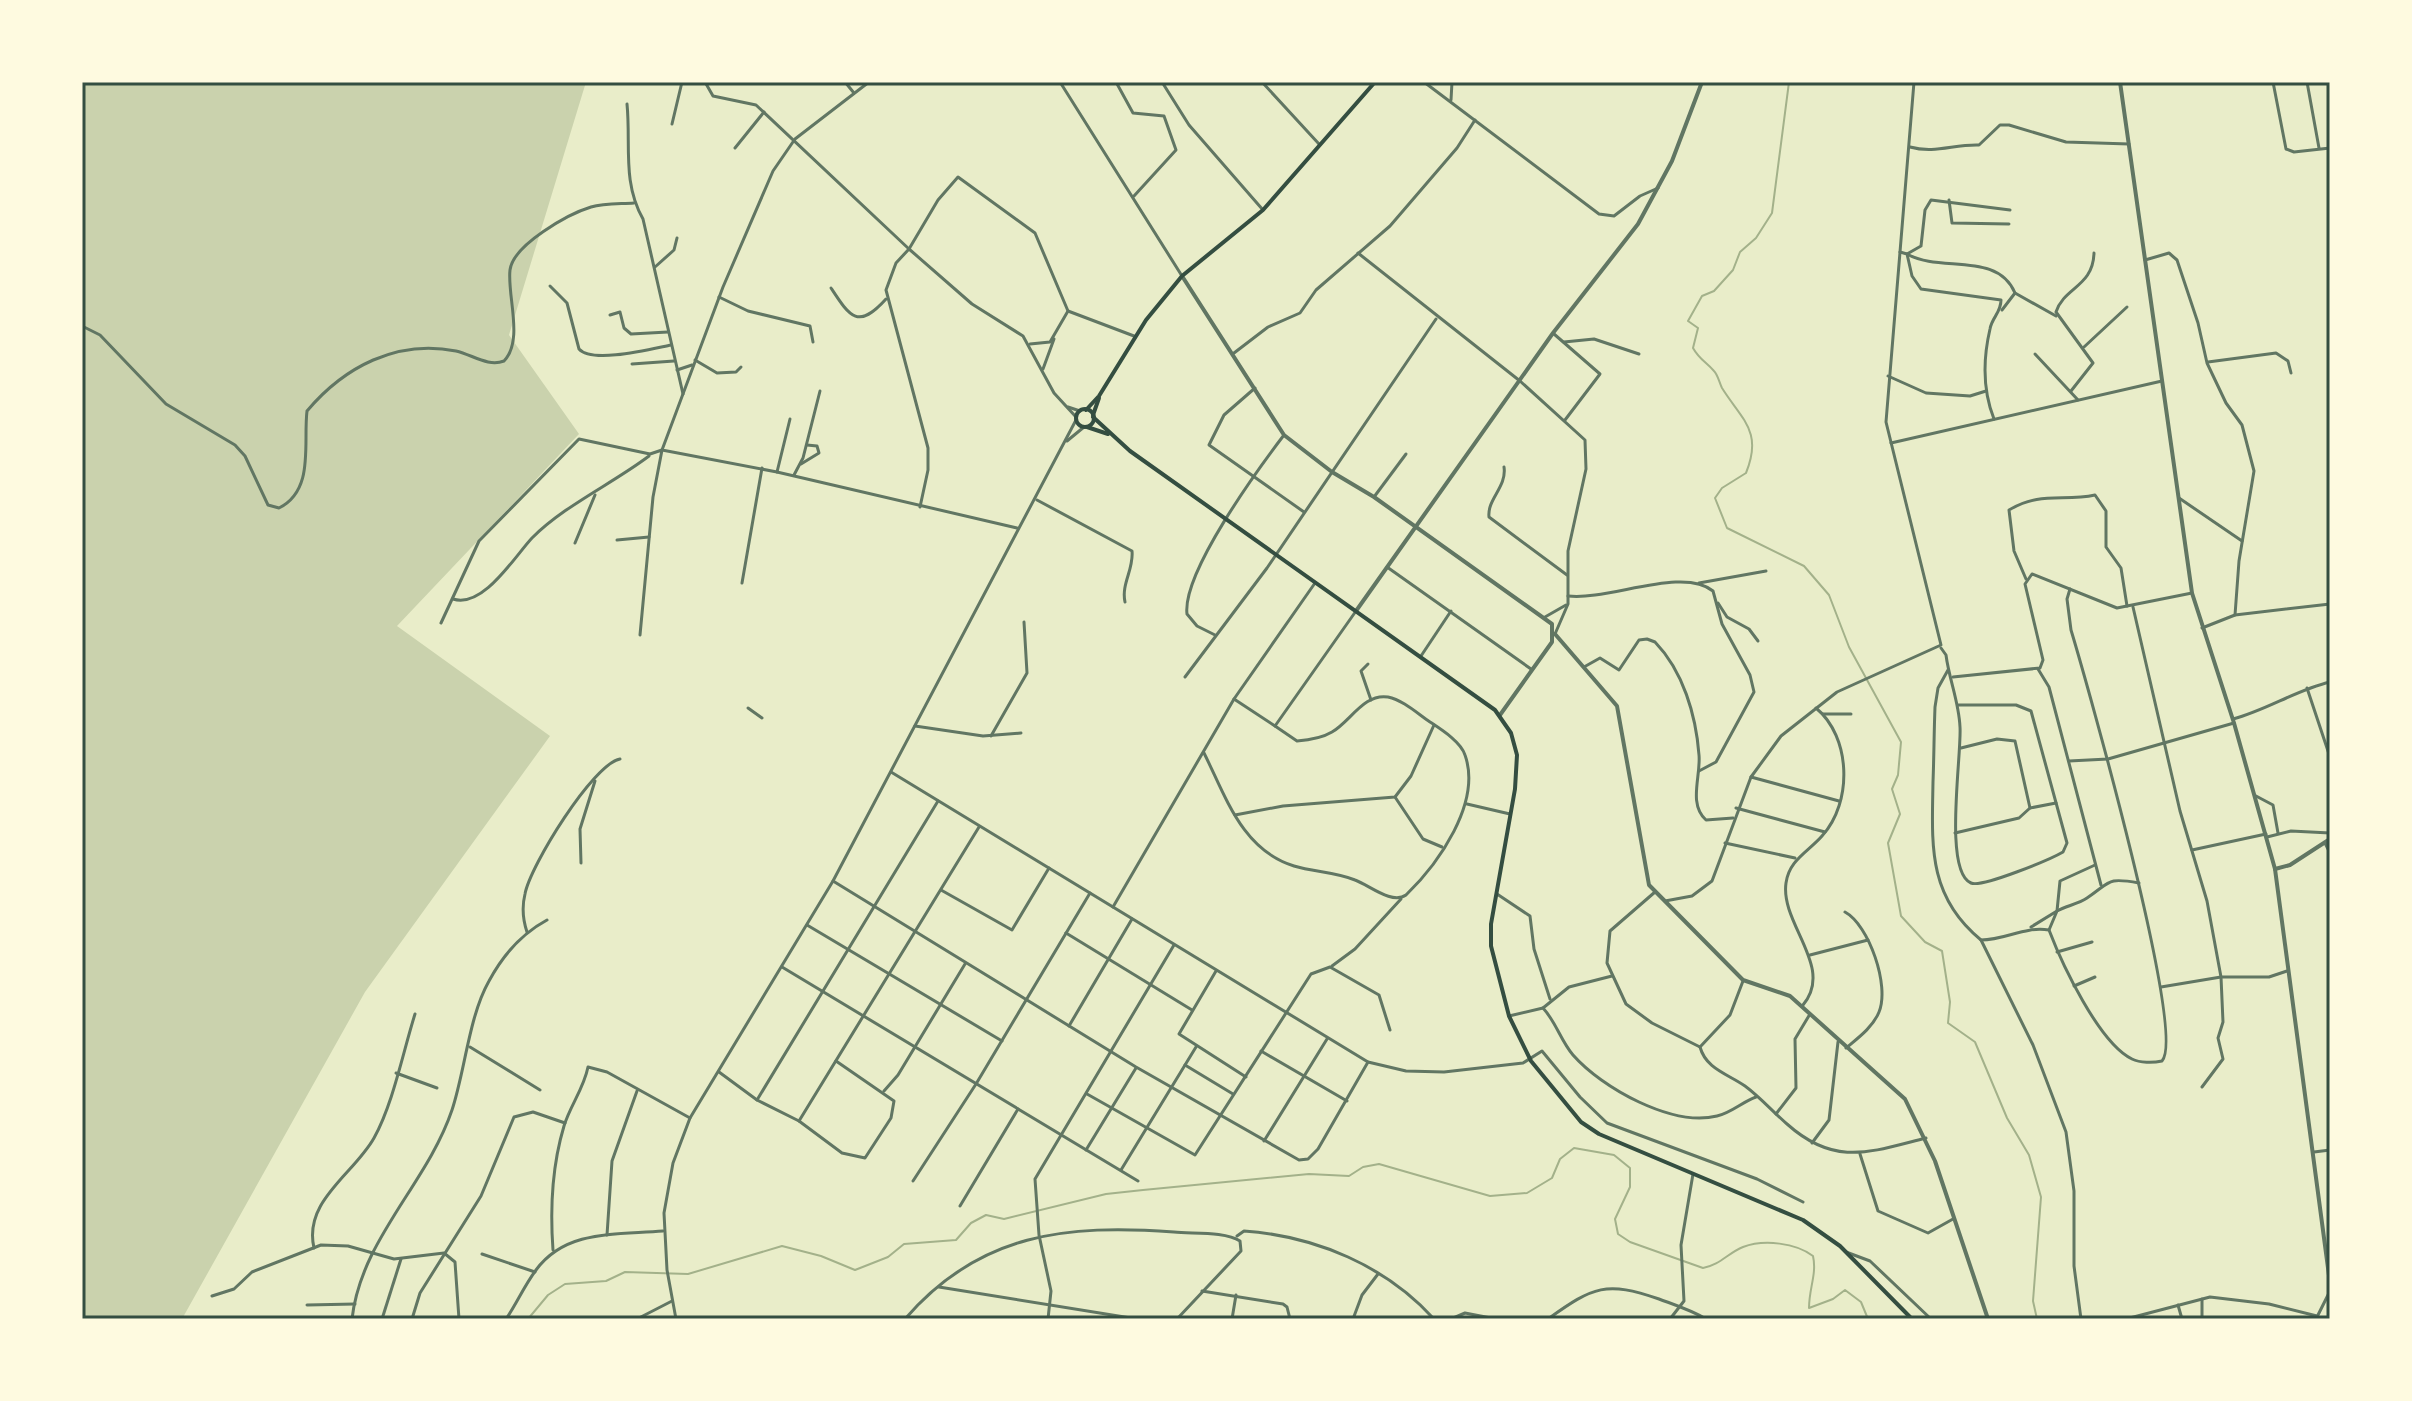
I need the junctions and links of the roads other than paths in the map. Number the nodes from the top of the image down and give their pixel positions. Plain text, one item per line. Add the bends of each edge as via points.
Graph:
1 (682, 82) edge
2 (705, 82) edge
3 (845, 82) edge
4 (869, 82) edge
5 (1060, 82) edge
6 (1116, 82) edge
7 (1162, 82) edge
8 (1262, 82) edge
9 (1375, 82) edge
10 (1424, 82) edge
11 (1452, 82) edge
12 (1702, 82) edge
13 (1914, 82) edge
14 (2120, 82) edge
15 (2273, 82) edge
16 (2307, 82) edge
17 (854, 93) junction
18 (1451, 100) junction
19 (627, 104) dead end
20 (764, 112) junction
21 (1475, 120) junction
22 (672, 124) dead end
23 (795, 139) junction
24 (2129, 144) junction
25 (1321, 145) junction
26 (1910, 147) junction
27 (735, 148) dead end
28 (2319, 148) junction
29 (2330, 148) edge
30 (1658, 188) junction
31 (1134, 196) junction
32 (1949, 200) junction
33 (634, 203) junction
34 (1263, 210) junction
35 (2010, 210) dead end
36 (2009, 224) dead end
37 (677, 238) dead end
38 (909, 249) junction
39 (1900, 252) junction
40 (1358, 253) junction
41 (2094, 253) dead end
42 (1907, 254) junction
43 (2145, 260) junction
44 (655, 267) junction
45 (1182, 276) junction
46 (550, 286) dead end
47 (831, 288) dead end
48 (2015, 293) junction
49 (719, 297) junction
50 (886, 299) junction
51 (2127, 307) dead end
52 (1068, 311) junction
53 (2000, 311) junction
54 (610, 315) dead end
55 (2056, 316) junction
56 (1436, 319) junction
57 (82, 326) edge
58 (668, 332) junction
59 (1553, 333) junction
60 (1056, 336) junction
61 (1134, 336) junction
62 (813, 342) dead end
63 (1564, 342) junction
64 (1030, 344) junction
65 (671, 345) junction
66 (2084, 347) junction
67 (1234, 353) junction
68 (1639, 354) dead end
69 (2035, 354) dead end
70 (674, 361) junction
71 (694, 362) junction
72 (2207, 363) junction
73 (632, 364) dead end
74 (741, 367) dead end
75 (1043, 369) junction
76 (677, 370) junction
77 (2291, 373) dead end
78 (1888, 376) junction
79 (1520, 381) junction
80 (2162, 381) junction
81 (1255, 388) junction
82 (820, 391) dead end
83 (1986, 391) junction
84 (2071, 391) junction
85 (683, 394) junction
86 (1099, 396) junction
87 (2078, 400) junction
88 (1065, 405) junction
89 (1083, 410) junction
90 (1093, 416) junction
91 (790, 419) dead end
92 (1076, 419) junction
93 (1994, 419) junction
94 (1565, 420) junction
95 (1086, 427) junction
96 (1110, 434) junction
97 (1284, 435) junction
98 (1067, 441) junction
99 (1891, 443) junction
100 (807, 445) junction
101 (662, 450) junction
102 (650, 454) junction
103 (1406, 454) dead end
104 (801, 464) junction
105 (1504, 467) dead end
106 (762, 468) junction
107 (777, 472) junction
108 (1332, 472) junction
109 (794, 475) junction
110 (1254, 478) junction
111 (596, 494) junction
112 (1374, 497) junction
113 (2179, 498) junction
114 (1037, 500) junction
115 (920, 507) junction
116 (1304, 512) junction
117 (1226, 518) junction
118 (1414, 525) junction
119 (1019, 529) junction
120 (649, 537) junction
121 (617, 540) dead end
122 (2243, 542) junction
123 (575, 543) dead end
124 (1275, 555) junction
125 (1387, 567) junction
126 (1766, 571) dead end
127 (1567, 575) junction
128 (2026, 579) junction
129 (742, 583) dead end
130 (1315, 583) junction
131 (1699, 583) junction
132 (2070, 589) junction
133 (2192, 593) junction
134 (1568, 596) junction
135 (453, 599) junction
136 (1125, 602) dead end
137 (1718, 603) junction
138 (1568, 604) junction
139 (2330, 604) edge
140 (2133, 607) junction
141 (2127, 608) junction
142 (1356, 611) junction
143 (1451, 611) junction
144 (2235, 615) junction
145 (1545, 617) junction
146 (1024, 622) dead end
147 (441, 623) dead end
148 (2202, 628) junction
149 (1555, 634) junction
150 (640, 635) dead end
151 (1215, 635) junction
152 (1758, 641) dead end
153 (1940, 647) junction
154 (1421, 656) junction
155 (1368, 664) dead end
156 (1584, 667) junction
157 (1531, 669) junction
158 (2038, 669) junction
159 (1948, 670) junction
160 (1185, 677) dead end
161 (1952, 678) junction
162 (2330, 682) edge
163 (2307, 688) junction
164 (1234, 699) junction
165 (1371, 700) junction
166 (1958, 705) junction
167 (1815, 707) junction
168 (748, 708) dead end
169 (1823, 714) junction
170 (1851, 714) dead end
171 (1500, 715) junction
172 (762, 718) dead end
173 (2234, 721) junction
174 (1434, 725) junction
175 (915, 726) junction
176 (1275, 726) junction
177 (1021, 733) dead end
178 (991, 736) junction
179 (2165, 742) junction
180 (1961, 748) junction
181 (1204, 753) junction
182 (2329, 754) edge
183 (620, 759) dead end
184 (2108, 759) junction
185 (2069, 761) junction
186 (1699, 771) junction
187 (891, 772) junction
188 (596, 777) junction
189 (1751, 777) junction
190 (2256, 796) junction
191 (1395, 797) junction
192 (938, 801) junction
193 (1840, 801) junction
194 (2056, 803) junction
195 (1467, 804) junction
196 (1736, 808) junction
197 (2030, 808) junction
198 (1511, 814) junction
199 (1235, 815) junction
200 (1733, 818) junction
201 (980, 826) junction
202 (1825, 832) junction
203 (1955, 833) junction
204 (2278, 833) junction
205 (2330, 833) edge
206 (2266, 835) junction
207 (2328, 841) edge
208 (1725, 843) junction
209 (1442, 847) junction
210 (2191, 850) junction
211 (2330, 853) edge
212 (1797, 858) junction
213 (581, 863) dead end
214 (2095, 865) junction
215 (1049, 868) junction
216 (2275, 869) junction
217 (833, 881) junction
218 (2139, 883) junction
219 (2101, 885) junction
220 (941, 890) junction
221 (1655, 892) junction
222 (1090, 893) junction
223 (1497, 894) junction
224 (1401, 899) junction
225 (1665, 901) junction
226 (874, 906) junction
227 (1113, 907) junction
228 (2057, 911) junction
229 (1845, 912) dead end
230 (1132, 919) junction
231 (547, 920) dead end
232 (807, 925) junction
233 (2031, 927) junction
234 (2049, 930) junction
235 (527, 932) junction
236 (915, 932) junction
237 (1066, 933) junction
238 (1868, 940) junction
239 (1981, 940) junction
240 (2092, 942) dead end
241 (1174, 945) junction
242 (848, 950) junction
243 (2057, 952) junction
244 (1809, 955) junction
245 (1109, 959) junction
246 (966, 962) junction
247 (782, 967) junction
248 (1330, 967) junction
249 (1216, 970) junction
250 (2287, 971) junction
251 (889, 974) junction
252 (1612, 976) junction
253 (2095, 977) dead end
254 (2221, 977) junction
255 (1743, 980) junction
256 (1151, 985) junction
257 (2074, 986) junction
258 (2161, 987) junction
259 (823, 992) junction
260 (1550, 999) junction
261 (1027, 1000) junction
262 (941, 1004) junction
263 (1803, 1005) junction
264 (1543, 1008) junction
265 (1192, 1010) junction
266 (1285, 1013) junction
267 (415, 1014) dead end
268 (1810, 1014) junction
269 (863, 1016) junction
270 (1509, 1016) junction
271 (1069, 1026) junction
272 (1390, 1030) dead end
273 (1328, 1038) junction
274 (1002, 1041) junction
275 (1838, 1042) junction
276 (1197, 1046) junction
277 (470, 1047) junction
278 (915, 1047) junction
279 (1700, 1047) junction
280 (1846, 1048) junction
281 (1261, 1051) junction
282 (1112, 1052) junction
283 (836, 1061) junction
284 (1531, 1061) junction
285 (1368, 1062) junction
286 (1185, 1065) junction
287 (1136, 1067) junction
288 (719, 1072) junction
289 (396, 1073) junction
290 (1305, 1076) junction
291 (1246, 1077) junction
292 (976, 1084) junction
293 (2202, 1087) dead end
294 (437, 1088) dead end
295 (1171, 1088) junction
296 (540, 1090) dead end
297 (637, 1090) junction
298 (884, 1091) junction
299 (1087, 1094) junction
300 (1234, 1095) junction
301 (1756, 1097) junction
302 (757, 1100) junction
303 (1347, 1101) junction
304 (1111, 1108) junction
305 (1018, 1109) junction
306 (1776, 1114) junction
307 (1221, 1117) junction
308 (690, 1118) junction
309 (799, 1121) junction
310 (565, 1123) junction
311 (1146, 1129) junction
312 (1060, 1134) junction
313 (1926, 1138) junction
314 (1264, 1141) junction
315 (1812, 1143) junction
316 (1086, 1150) junction
317 (2330, 1150) edge
318 (2311, 1153) junction
319 (1860, 1154) junction
320 (1121, 1170) junction
321 (1693, 1174) junction
322 (913, 1181) dead end
323 (1138, 1181) dead end
324 (1803, 1202) dead end
325 (960, 1206) dead end
326 (1953, 1219) junction
327 (664, 1231) junction
328 (607, 1235) junction
329 (1039, 1235) junction
330 (1236, 1237) junction
331 (314, 1248) junction
332 (553, 1250) junction
333 (1846, 1252) junction
334 (373, 1253) junction
335 (444, 1253) junction
336 (482, 1254) dead end
337 (401, 1259) junction
338 (535, 1272) junction
339 (1379, 1272) junction
340 (2330, 1280) edge
341 (937, 1286) junction
342 (1202, 1291) junction
343 (2330, 1291) edge
344 (1236, 1295) junction
345 (212, 1296) dead end
346 (2202, 1298) junction
347 (672, 1301) junction
348 (355, 1304) junction
349 (307, 1305) dead end
350 (1050, 1305) junction
351 (2178, 1305) junction
352 (1683, 1307) junction
353 (1704, 1318) edge
354 (2317, 1318) edge
355 (352, 1319) edge
356 (382, 1319) edge
357 (412, 1319) edge
358 (459, 1319) edge
359 (506, 1319) edge
360 (637, 1319) edge
361 (676, 1319) edge
362 (905, 1319) edge
363 (1048, 1319) edge
364 (1137, 1319) edge
365 (1177, 1319) edge
366 (1232, 1319) edge
367 (1290, 1319) edge
368 (1353, 1319) edge
369 (1434, 1319) edge
370 (1451, 1319) edge
371 (1496, 1319) edge
372 (1548, 1319) edge
373 (1670, 1319) edge
374 (1912, 1319) edge
375 (1931, 1319) edge
376 (1988, 1319) edge
377 (2081, 1319) edge
378 (2126, 1319) edge
379 (2182, 1319) edge
380 (2202, 1319) edge

1 - 22 street
2 - 20 street via 713,96 750,102
3 - 17 street
4 - 17 street
5 - 31 street
6 - 31 street via 1133,113 1164,116 1176,150
7 - 34 street via 1189,125
8 - 25 street
9 - 25 main road
10 - 18 street
11 - 18 street
12 - 30 street
13 - 26 street
14 - 24 street
15 - 28 street via 2286,149
16 - 28 street
17 - 23 street
18 - 21 street
19 - 33 street
20 - 23 street
20 - 27 street
21 - 30 street via 1599,214 1614,216
21 - 40 street via 1422,190
23 - 38 street
23 - 49 street via 773,171
24 - 26 street via 2066,142 2000,125 1979,145 1932,152
24 - 43 street
25 - 34 main road
26 - 39 street
28 - 29 street
30 - 59 street via 1638,224
31 - 45 street
32 - 35 street
32 - 36 street via 1952,223
32 - 42 street via 1929,201 1921,246
33 - 44 street
33 - 57 street via 581,211 548,229 513,259 512,342 504,361 495,364 454,351 425,350 371,358 340,378 307,411 302,478 291,499 279,508 268,505 235,445 166,404 100,335
34 - 45 main road
37 - 44 street via 674,250
38 - 50 street via 889,275
38 - 52 street via 950,183 965,179 1035,233
38 - 64 street via 972,304
39 - 42 street
39 - 78 street
40 - 56 street
40 - 67 street via 1316,290 1300,313 1268,327
41 - 55 street via 2089,275 2059,304
42 - 48 street via 1927,264 1986,267
42 - 53 street via 1921,289 1997,297
43 - 72 street via 2169,253 2177,260
43 - 80 street
44 - 58 street
45 - 61 main road
45 - 67 street
46 - 65 street via 567,303 584,355
47 - 50 street via 859,319
48 - 53 street
48 - 55 street
49 - 62 street via 748,311 810,326
49 - 71 street
50 - 115 street via 928,448
51 - 66 street
52 - 60 street
52 - 61 street
53 - 83 street via 1990,328
54 - 58 street via 620,312 631,334
55 - 66 street
56 - 79 street
56 - 108 street
58 - 65 street
59 - 63 street
59 - 79 street
60 - 64 street via 1047,344
60 - 75 street
61 - 86 main road
63 - 68 street via 1594,339
63 - 94 street via 1600,374
64 - 75 street
65 - 70 street
66 - 84 street via 2093,365
67 - 81 street
69 - 84 street
70 - 73 street
70 - 76 street
71 - 74 street via 717,373
71 - 76 street
71 - 85 street
72 - 77 street via 2276,353 2288,361
72 - 122 street via 2242,425 2252,460
75 - 88 street
76 - 85 street
78 - 83 street via 1926,393 1970,396
78 - 99 street via 1886,422
79 - 94 street
79 - 118 street
80 - 87 street
80 - 113 street
81 - 97 street
81 - 110 street via 1224,415 1209,441
82 - 100 street
83 - 93 street
84 - 87 street
85 - 101 street
86 - 89 main road
86 - 90 main road
87 - 93 street
88 - 89 street
88 - 92 street
89 - 90 main road
89 - 92 main road
90 - 95 main road
90 - 96 main road
91 - 107 street
92 - 95 main road
92 - 98 street
93 - 99 street
94 - 127 street via 1585,440 1587,459
95 - 96 main road
95 - 98 street
96 - 117 main road
97 - 108 street
97 - 110 street
98 - 114 street
99 - 153 street
100 - 104 street
100 - 104 street via 817,446 819,453
101 - 102 street
101 - 106 street
101 - 120 street
102 - 111 street
102 - 135 street via 576,441 479,541
103 - 112 street
104 - 109 street
105 - 127 street via 1505,478 1489,517
106 - 107 street
106 - 129 street
107 - 109 street
108 - 112 street
108 - 116 street
109 - 115 street
110 - 116 street
110 - 117 street
111 - 123 street
111 - 135 street via 534,537 489,586 467,600
112 - 118 street
113 - 122 street
113 - 133 street
114 - 119 street
114 - 136 street via 1132,551
115 - 119 street
116 - 124 street
117 - 124 main road
117 - 151 street via 1186,609 1197,626
118 - 125 street
118 - 145 street
119 - 175 street
120 - 121 street
120 - 150 street
122 - 144 street
124 - 130 main road
124 - 151 street
125 - 142 street
125 - 143 street
126 - 131 street
127 - 134 street
128 - 132 street via 2036,573
128 - 141 street via 2014,551 2009,510 2051,496 2098,495 2108,520 2106,547 2121,568
128 - 158 street via 2043,660
130 - 142 main road
130 - 164 street
131 - 134 street via 1676,582 1589,598
131 - 137 street via 1713,591
132 - 141 street
132 - 184 street via 2071,630
133 - 140 street
133 - 148 street
134 - 138 street
135 - 147 street
137 - 152 street
137 - 186 street via 1722,624 1754,692 1716,762
138 - 145 street
138 - 149 street
139 - 144 street
140 - 141 street
140 - 179 street
142 - 154 main road
142 - 176 street
143 - 154 street
143 - 157 street
144 - 148 street
145 - 149 street
146 - 178 street via 1027,673
148 - 173 street
149 - 156 street
149 - 157 street
151 - 160 street
153 - 159 street
153 - 167 street
154 - 171 main road
155 - 165 street via 1361,671
156 - 186 street via 1600,658 1619,670 1639,640 1655,642 1686,692
156 - 221 street via 1620,715 1643,865
157 - 171 street
158 - 161 street
158 - 185 street via 2049,687
159 - 161 street
159 - 239 street via 1935,707 1931,843 1955,915
161 - 166 street
162 - 163 street
163 - 173 street
163 - 182 street
164 - 176 street
164 - 181 street
165 - 174 street via 1389,697
165 - 176 street via 1319,738 1297,741
166 - 180 street
166 - 194 street via 2016,705 2031,711
167 - 169 street
167 - 189 street via 1766,752
168 - 172 street
169 - 170 street
169 - 193 street via 1834,727 1842,758
171 - 198 main road via 1517,755
173 - 179 street
173 - 190 street
174 - 191 street via 1411,776
174 - 195 street via 1465,753
175 - 178 street
175 - 187 street
177 - 178 street
179 - 184 street
179 - 210 street
180 - 197 street via 1997,739 2015,741
180 - 203 street
181 - 199 street
181 - 227 street
183 - 188 street
184 - 185 street
184 - 218 street
185 - 214 street
186 - 200 street via 1697,804 1703,818
187 - 192 street
187 - 217 street
188 - 213 street via 580,829
188 - 235 street via 527,885
189 - 193 street
189 - 196 street
190 - 204 street via 2273,805
190 - 206 street
191 - 199 street
191 - 209 street via 1423,839
192 - 201 street
192 - 226 street
193 - 202 street
194 - 197 street
194 - 203 street via 2065,850 1989,882 1976,884 1965,878
195 - 198 street
195 - 209 street via 1459,826
196 - 200 street
196 - 202 street
197 - 203 street via 2019,818
198 - 223 main road
199 - 224 street via 1248,837 1270,856 1343,875
200 - 208 street
201 - 215 street
201 - 220 street
202 - 212 street
204 - 205 street
204 - 206 street
206 - 210 street
206 - 216 street
207 - 211 street
207 - 216 street
208 - 212 street
208 - 225 street via 1706,887
209 - 224 street
210 - 254 street
212 - 244 street via 1786,881 1786,897
214 - 219 street
214 - 228 street via 2058,884
215 - 220 street via 1012,930
215 - 222 street
216 - 250 street
217 - 226 street
217 - 232 street
218 - 219 street via 2118,880
218 - 258 street
219 - 228 street
220 - 236 street
221 - 225 street
221 - 252 street via 1610,931 1606,950
222 - 227 street
222 - 237 street
223 - 260 street via 1530,916
223 - 270 main road via 1491,946
224 - 248 street via 1355,949
225 - 255 street
226 - 236 street
226 - 242 street
227 - 230 street
228 - 233 street
228 - 234 street
229 - 238 street via 1861,924
230 - 241 street
230 - 245 street
231 - 235 street
232 - 242 street
232 - 247 street
233 - 234 street
233 - 239 street
234 - 243 street
235 - 277 street via 487,984
236 - 246 street
236 - 251 street
237 - 245 street
237 - 261 street
238 - 244 street
238 - 280 street via 1882,993 1880,1010
239 - 377 street via 2033,1045 2066,1132
240 - 243 street
241 - 249 street
241 - 256 street
242 - 251 street
242 - 259 street
243 - 257 street
244 - 263 street via 1813,985
245 - 256 street
245 - 271 street
246 - 261 street
246 - 262 street
247 - 259 street
247 - 288 street
248 - 266 street via 1304,980
248 - 272 street via 1379,995
249 - 265 street
249 - 266 street
250 - 254 street via 2257,978
250 - 318 street
251 - 262 street
251 - 269 street
252 - 260 street via 1569,987
252 - 279 street via 1631,1009
253 - 257 street
254 - 258 street
254 - 293 street via 2223,1022 2218,1038 2223,1059
255 - 263 street
255 - 279 street via 1730,1015
256 - 265 street
256 - 282 street
257 - 258 street via 2113,1045 2133,1060 2158,1062 2169,1048
259 - 269 street
259 - 302 street
260 - 264 street
261 - 271 street
261 - 274 street
262 - 274 street
262 - 278 street
263 - 268 street
264 - 270 street
264 - 301 street via 1576,1058 1647,1106 1714,1117
265 - 276 street via 1179,1034
266 - 273 street
266 - 281 street
267 - 289 street
268 - 275 street
268 - 306 street via 1795,1039 1796,1088
269 - 278 street
269 - 283 street
270 - 284 main road
271 - 282 street
273 - 285 street
273 - 290 street
274 - 292 street
275 - 280 street
275 - 315 street via 1829,1120
276 - 286 street
276 - 291 street
277 - 296 street
277 - 334 street via 439,1141
278 - 292 street
278 - 298 street
279 - 301 street via 1712,1067
280 - 313 street via 1905,1099
281 - 290 street
281 - 291 street
282 - 287 street
282 - 299 street
283 - 298 street
283 - 309 street
284 - 285 street via 1431,1072
284 - 321 main road via 1581,1122
284 - 324 street via 1542,1051 1607,1123 1757,1179
285 - 303 street
286 - 295 street
286 - 300 street
287 - 295 street
287 - 304 street
288 - 302 street
288 - 308 street
289 - 294 street
289 - 331 street via 374,1138 313,1220
290 - 303 street
290 - 314 street
291 - 300 street
292 - 305 street
292 - 322 street
295 - 307 street
295 - 311 street
297 - 308 street
297 - 310 street via 588,1067
297 - 328 street via 612,1161
298 - 309 street via 894,1108 865,1158 842,1153
299 - 304 street
299 - 312 street
300 - 307 street
301 - 306 street
302 - 309 street
303 - 314 street via 1308,1159 1299,1160
304 - 311 street
304 - 316 street
305 - 312 street
305 - 325 street
306 - 315 street
307 - 311 street via 1195,1155
307 - 314 street
308 - 327 street via 673,1163
310 - 332 street via 553,1185
310 - 335 street via 533,1112 514,1117 481,1196
311 - 320 street
312 - 316 street
312 - 329 street via 1034,1186
313 - 319 street
313 - 326 street
315 - 319 street
316 - 320 street
317 - 318 street
318 - 340 street
319 - 326 street via 1878,1211 1928,1233
320 - 323 street
321 - 333 main road via 1785,1210
321 - 352 street via 1681,1245
326 - 376 street
327 - 328 street
327 - 347 street
328 - 332 street
329 - 330 street via 1120,1229
329 - 341 street via 986,1253
329 - 350 street
330 - 339 street via 1244,1231 1298,1239
330 - 342 street via 1241,1251
331 - 334 street via 348,1246
331 - 345 street via 252,1272 234,1289
332 - 338 street
333 - 374 main road
333 - 375 street via 1870,1261
334 - 337 street
334 - 348 street
335 - 337 street
335 - 357 street via 420,1293
335 - 358 street via 455,1262
336 - 338 street
337 - 356 street
338 - 359 street
339 - 368 street
339 - 369 street
341 - 350 street
341 - 362 street
342 - 344 street
342 - 365 street
343 - 354 street
344 - 366 street
344 - 367 street via 1283,1304
346 - 351 street
346 - 354 street via 2269,1304
346 - 380 street
347 - 360 street
347 - 361 street
348 - 349 street
348 - 355 street
350 - 363 street
350 - 364 street
351 - 378 street
351 - 379 street
352 - 353 street
352 - 372 street via 1628,1287 1606,1287
352 - 373 street
370 - 371 street via 1465,1313

